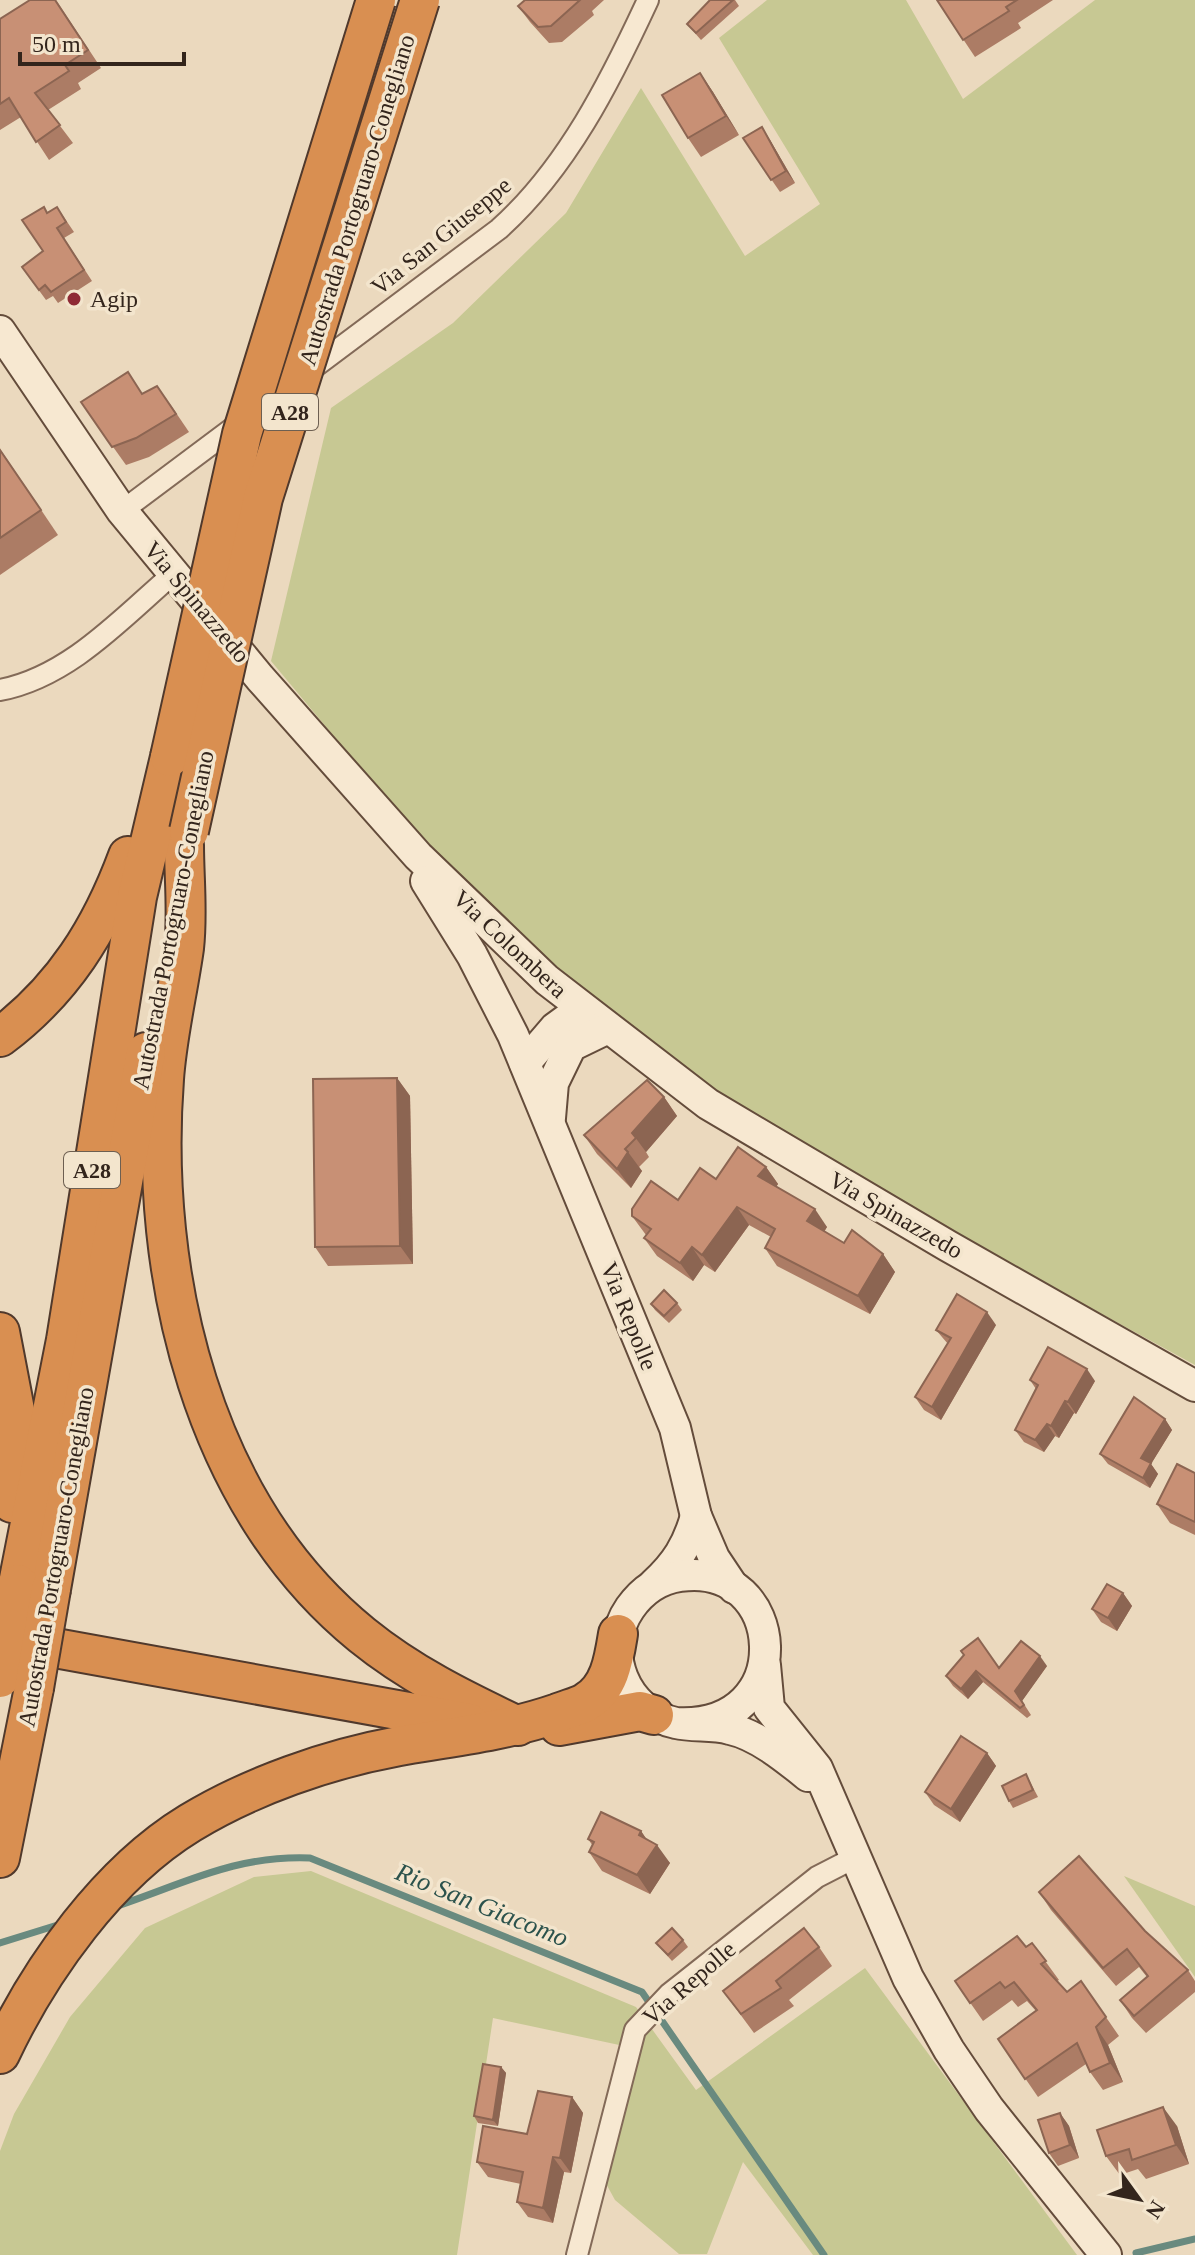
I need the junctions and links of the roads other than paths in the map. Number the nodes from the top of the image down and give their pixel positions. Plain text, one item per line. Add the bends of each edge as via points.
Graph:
1 (376, 0) edge
2 (420, 0) edge
3 (648, 0) edge
4 (0, 331) edge
5 (122, 511) junction
6 (173, 574) junction
7 (0, 690) edge
8 (161, 751) junction
9 (187, 838) junction
10 (418, 856) junction
11 (514, 950) junction
12 (581, 1009) junction
13 (606, 1029) junction
14 (513, 1035) junction
15 (0, 1037) edge
16 (525, 1063) junction
17 (550, 1120) junction
18 (0, 1332) edge
19 (1195, 1386) edge
20 (696, 1516) junction
21 (23, 1583) edge
22 (651, 1587) junction
23 (734, 1588) junction
24 (618, 1634) junction
25 (0, 1638) edge
26 (765, 1665) junction
27 (17, 1683) edge
28 (665, 1719) junction
29 (518, 1726) junction
30 (828, 1793) junction
31 (0, 1858) edge
32 (854, 1858) junction
33 (0, 2054) edge
34 (577, 2255) edge
35 (1106, 2255) edge

1 - 8 highway, Autostrada Portogruaro-Conegliano / A28, bridge via 242,434 195,556
2 - 9 highway, Autostrada Portogruaro-Conegliano / A28, bridge via 263,498
3 - 5 street, Via San Giuseppe via 583,125 524,206
4 - 5 street, Via Spinazzedo
5 - 6 street, Via Spinazzedo
6 - 7 street via 76,656 24,685
6 - 10 street, Via Spinazzedo
8 - 15 highway via 105,913 68,973
8 - 21 highway, Autostrada Portogruaro-Conegliano / A28
9 - 21 highway, Autostrada Portogruaro-Conegliano / A28
9 - 29 highway via 184,943 164,1079 163,1215 177,1313 220,1442 241,1485 297,1571 360,1634 424,1681
10 - 11 street, Via Colombera
10 - 14 street, Via Repolle via 431,891
11 - 12 street, Via Colombera
11 - 14 street, Via Repolle
12 - 13 street, Via Colombera
12 - 16 street via 555,1028
13 - 17 street, Via Repolle via 571,1046 553,1083
13 - 19 street, Via Spinazzedo via 708,1104
14 - 16 street, Via Repolle
16 - 17 street, Via Repolle
17 - 20 street, Via Repolle via 675,1428
18 - 21 highway via 19,1431 10,1520
20 - 22 street via 690,1540 672,1568
20 - 23 street, Via Repolle
21 - 27 highway, Autostrada Portogruaro-Conegliano / A28, bridge
22 - 23 street via 693,1574
22 - 24 street via 630,1607
23 - 26 street, Via Repolle via 761,1622
24 - 28 street via 623,1681 636,1700
24 - 29 highway via 612,1673 588,1702
25 - 29 highway via 452,1722
26 - 28 street via 749,1697 722,1718 699,1725
26 - 30 street, Via Repolle via 769,1708 817,1768
27 - 31 highway, Autostrada Portogruaro-Conegliano / A28
28 - 29 highway via 640,1711 573,1725
28 - 30 street, Via Repolle via 732,1729 783,1756
29 - 33 highway via 336,1761 243,1796 188,1824 81,1923 23,2005
30 - 32 street, Via Repolle
32 - 34 street, Via Repolle via 817,1877 669,1994 635,2030
32 - 35 street, Via Repolle via 908,1978 949,2050 989,2109

